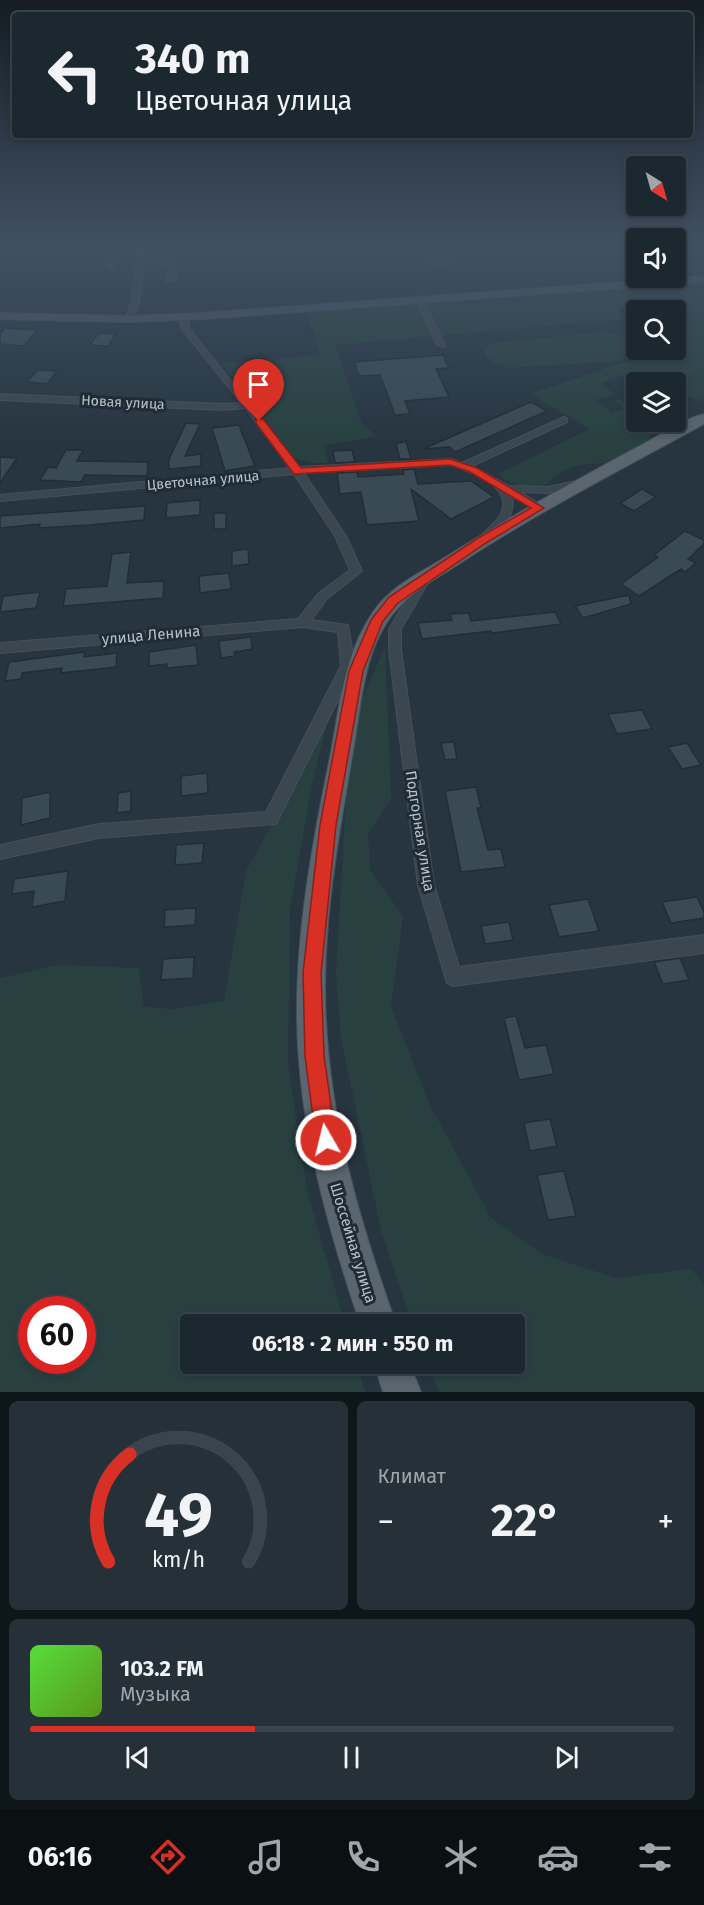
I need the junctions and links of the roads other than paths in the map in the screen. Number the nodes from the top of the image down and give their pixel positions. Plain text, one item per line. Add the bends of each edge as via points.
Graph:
1 (132, 311) edge
2 (267, 311) edge
3 (424, 311) edge
4 (0, 316) edge
5 (183, 317) junction
6 (129, 319) junction
7 (441, 345) dead end
8 (0, 396) edge
9 (246, 405) junction
10 (704, 418) edge
11 (564, 420) dead end
12 (463, 466) junction
13 (298, 471) junction
14 (585, 482) junction
15 (503, 487) junction
16 (0, 498) edge
17 (538, 508) junction
18 (482, 540) junction
19 (423, 580) junction
20 (302, 623) junction
21 (0, 648) edge
22 (0, 852) edge
23 (704, 944) edge
24 (375, 1314) edge
25 (396, 1374) edge
26 (402, 1392) edge

1 - 6 street
2 - 5 main road
3 - 7 street
4 - 6 main road
5 - 6 main road
5 - 9 street via 186,329
8 - 9 street, Новая улица
9 - 13 street
10 - 14 main road, Шоссейная улица
11 - 12 street
12 - 13 street, Цветочная улица via 450,462
12 - 15 street, Цветочная улица
13 - 16 street, Цветочная улица
13 - 20 street via 352,552 356,571 323,596
14 - 15 street via 548,490
14 - 17 main road, Шоссейная улица
15 - 17 street, Цветочная улица
15 - 18 street via 510,506 499,525
17 - 18 main road, Шоссейная улица
18 - 19 main road, Шоссейная улица
19 - 23 street, Подгорная улица via 395,629 395,650 426,885 453,977
19 - 24 main road, Шоссейная улица via 394,600 377,620 356,671 328,825 312,973 314,1056 329,1161
20 - 21 street, улица Ленина
20 - 22 street, улица Ленина via 344,628 348,666 271,819 99,831
25 - 26 main road

